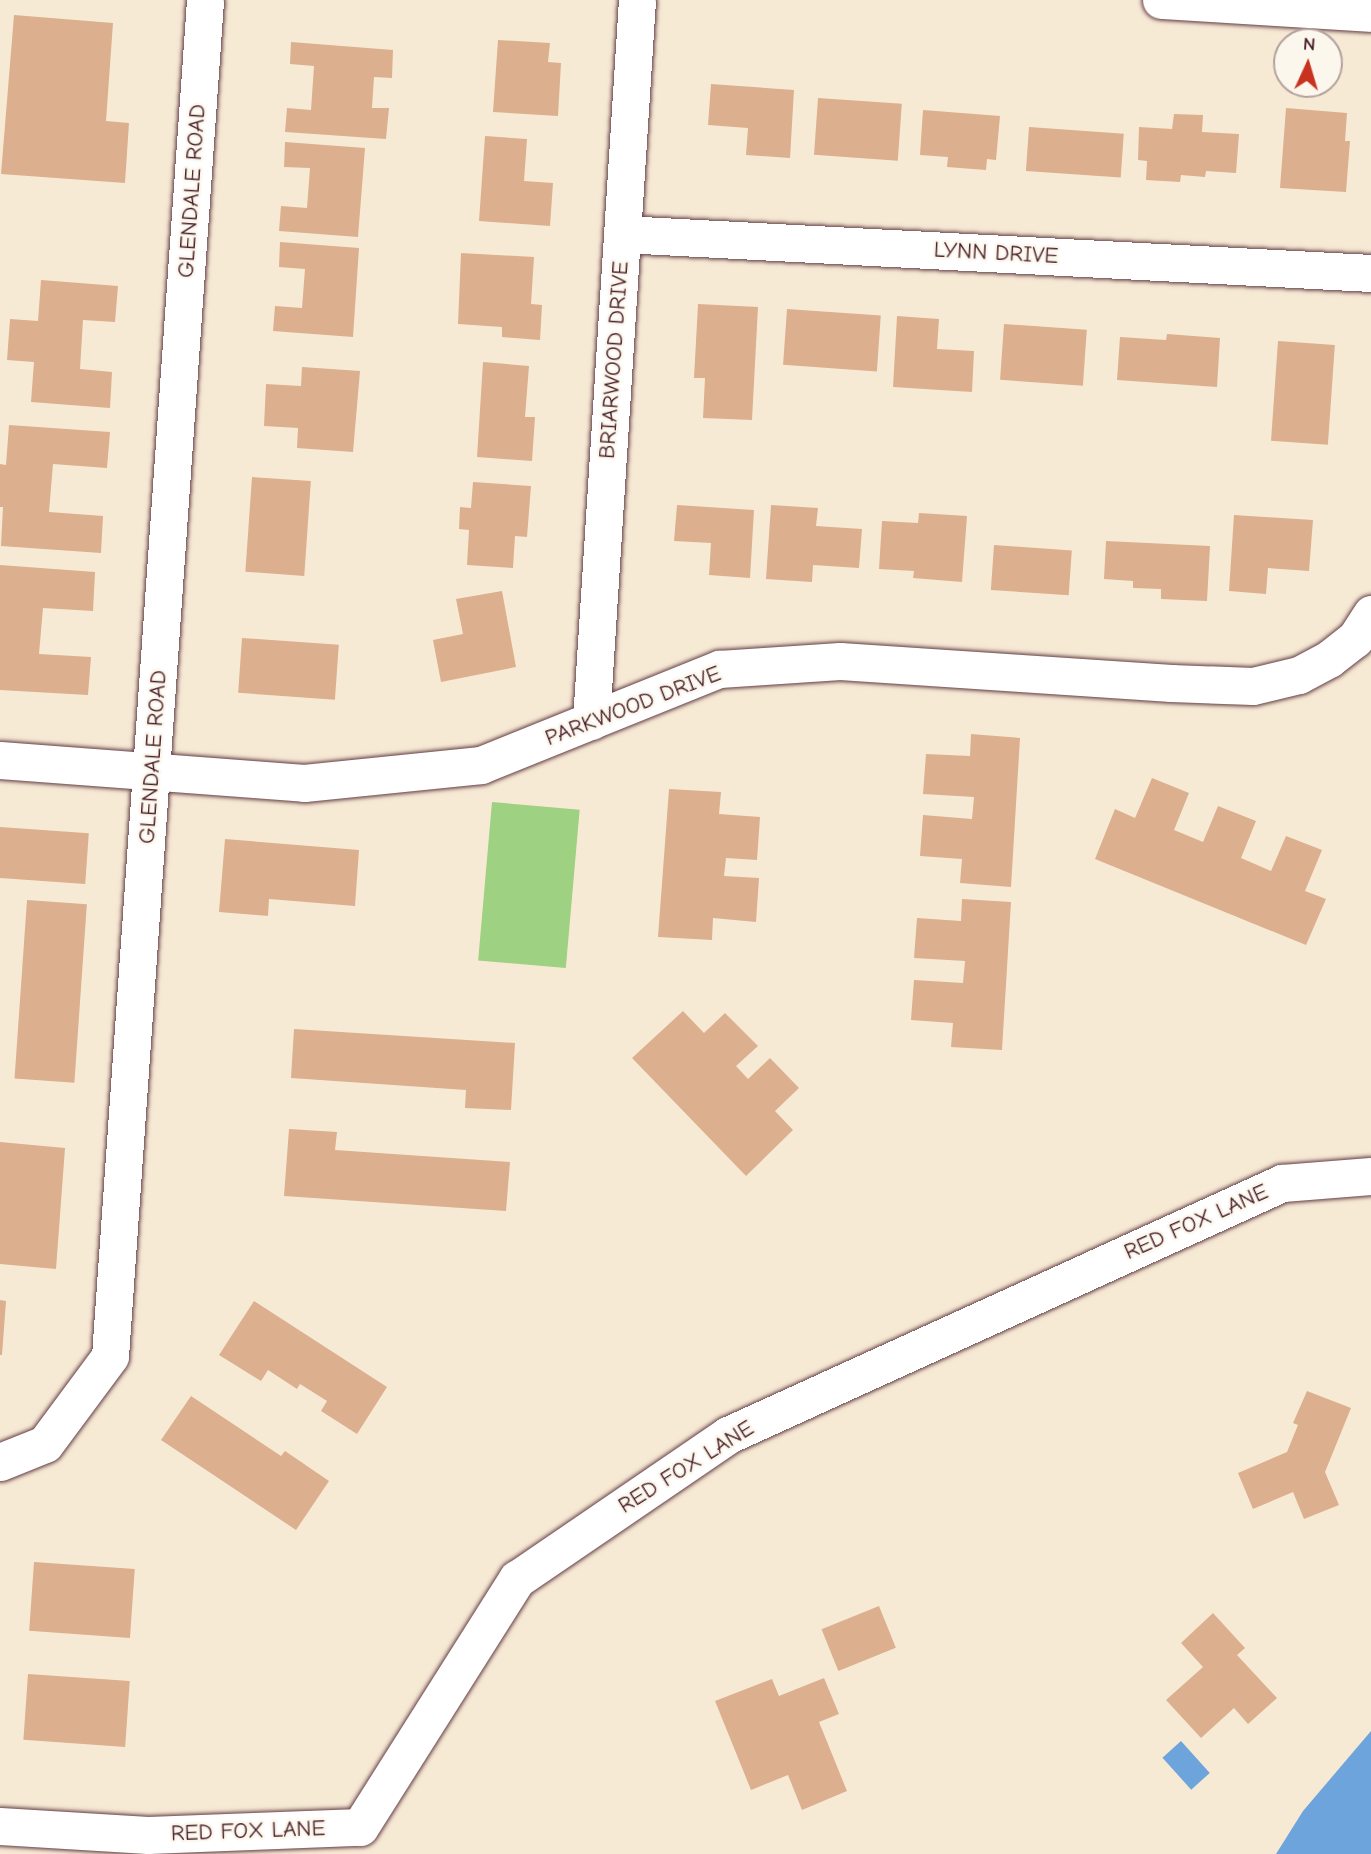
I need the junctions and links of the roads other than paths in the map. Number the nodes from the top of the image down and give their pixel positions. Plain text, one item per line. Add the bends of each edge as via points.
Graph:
1 (205, 0) edge
2 (637, 0) edge
3 (1161, 0) edge
4 (1368, 8) edge
5 (622, 234) junction
6 (1371, 273) edge
7 (1371, 614) edge
8 (591, 721) junction
9 (0, 760) edge
10 (152, 771) junction
11 (1371, 1176) edge
12 (0, 1462) edge
13 (0, 1826) edge
14 (147, 1844) edge

1 - 10 street, GLENDALE ROAD
2 - 5 street, BRIARWOOD DRIVE
3 - 4 street
5 - 6 street, LYNN DRIVE
5 - 8 street, BRIARWOOD DRIVE
7 - 8 street, PARKWOOD DRIVE via 1354,639 1329,659 1299,675 1253,685 840,661 719,669
8 - 10 street, PARKWOOD DRIVE via 481,765 304,783
9 - 10 street, PARKWOOD DRIVE
10 - 12 street, GLENDALE ROAD via 110,1356 45,1444
11 - 14 street, RED FOX LANE via 1282,1183 728,1435 517,1579 360,1828
13 - 14 street

